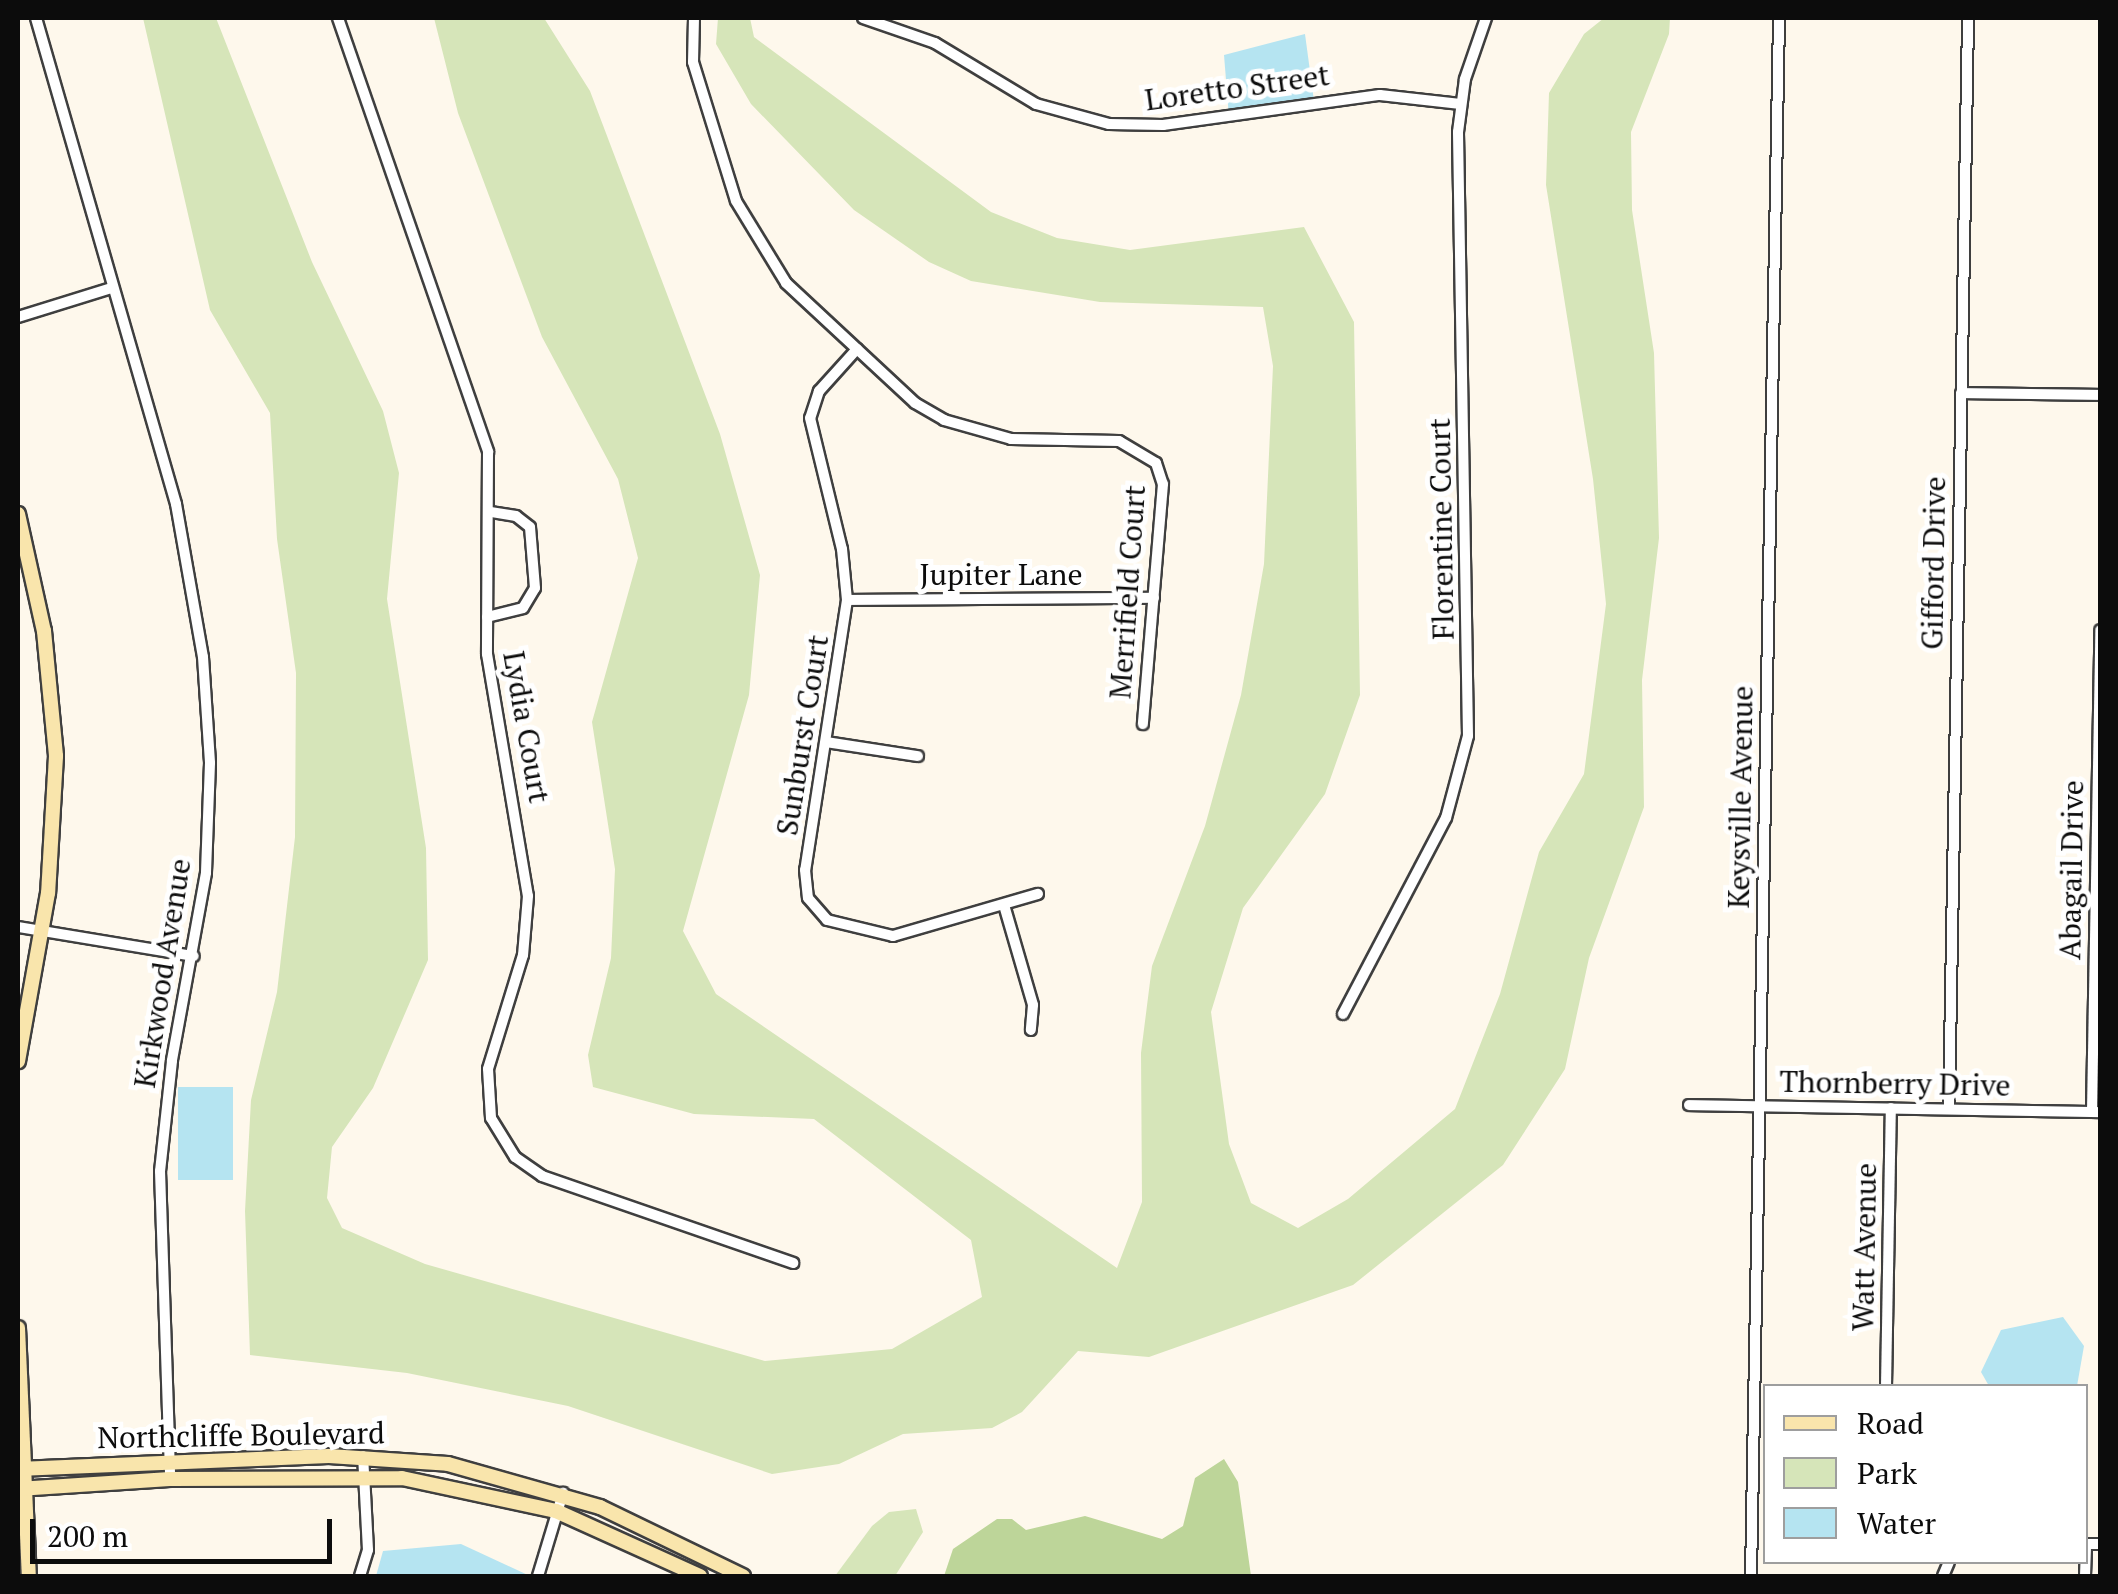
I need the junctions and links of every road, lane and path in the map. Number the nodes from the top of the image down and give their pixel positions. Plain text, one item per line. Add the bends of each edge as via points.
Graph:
1 (36, 18) edge
2 (338, 18) edge
3 (694, 18) edge
4 (863, 18) edge
5 (1486, 18) edge
6 (1779, 18) edge
7 (1968, 18) edge
8 (1460, 104) junction
9 (111, 288) junction
10 (18, 317) edge
11 (857, 349) junction
12 (1961, 392) junction
13 (2100, 395) edge
14 (490, 512) junction
15 (18, 514) edge
16 (1154, 598) junction
17 (848, 600) junction
18 (487, 617) junction
19 (2100, 630) edge
20 (1144, 724) dead end
21 (826, 742) junction
22 (918, 756) dead end
23 (1038, 894) dead end
24 (1004, 905) junction
25 (18, 927) edge
26 (43, 932) junction
27 (194, 956) junction
28 (1343, 1014) dead end
29 (1030, 1030) dead end
30 (18, 1061) edge
31 (1688, 1104) dead end
32 (1759, 1106) junction
33 (1891, 1108) junction
34 (1949, 1109) junction
35 (2096, 1112) edge
36 (793, 1263) dead end
37 (18, 1328) edge
38 (1886, 1384) edge
39 (362, 1456) junction
40 (21, 1468) edge
41 (170, 1471) junction
42 (362, 1476) junction
43 (22, 1489) edge
44 (562, 1493) junction
45 (556, 1512) junction
46 (29, 1576) edge
47 (360, 1576) edge
48 (538, 1576) edge
49 (700, 1576) edge
50 (743, 1576) edge
51 (1751, 1576) edge

1 - 9 street, Kirkwood Avenue
2 - 14 street, Lydia Court via 483,429
3 - 11 street, Merrifield Court via 693,62 741,213 786,283
4 - 8 street, Loretto Street via 935,43 1036,104 1110,124 1163,125 1380,94
5 - 8 street, Florentine Court
6 - 32 street, Keysville Avenue
7 - 12 street, Gifford Drive
8 - 28 street, Florentine Court via 1468,736 1446,818
9 - 10 street
9 - 27 street, Kirkwood Avenue via 176,504 203,656 209,818
11 - 16 street, Merrifield Court via 915,403 968,429 1012,439 1119,440 1148,455 1163,484
11 - 17 street, Sunburst Court via 819,391 810,418
12 - 13 street
12 - 34 street, Gifford Drive
14 - 18 street, Lydia Court
14 - 18 street via 516,516 530,527 536,588 523,608
15 - 26 main road via 54,708 55,805
16 - 17 street, Jupiter Lane
16 - 20 street, Merrifield Court
17 - 21 street, Sunburst Court
18 - 36 street, Lydia Court via 490,682 528,896 523,955 488,1069 487,1102 496,1132 542,1176
19 - 35 street, Abagail Drive
21 - 22 street
21 - 24 street, Sunburst Court via 804,878 818,914 860,933 893,936
23 - 24 street, Sunburst Court
24 - 29 street via 1033,1005
25 - 26 street
26 - 27 street
26 - 30 main road
27 - 41 street, Kirkwood Avenue via 172,1061 160,1172
31 - 32 street, Thornberry Drive
32 - 33 street, Thornberry Drive
32 - 51 street, Keysville Avenue
33 - 34 street, Thornberry Drive
33 - 38 street, Watt Avenue
34 - 35 street, Thornberry Drive
37 - 40 main road
39 - 41 main road, Northcliffe Boulevard
39 - 42 street
39 - 44 main road, Northcliffe Boulevard via 448,1464
40 - 41 main road, Northcliffe Boulevard
40 - 43 main road
41 - 42 main road, Northcliffe Boulevard
41 - 43 main road, Northcliffe Boulevard
42 - 45 main road, Northcliffe Boulevard via 444,1484
42 - 47 street via 368,1550
43 - 46 main road
44 - 45 street
44 - 50 main road, Northcliffe Boulevard
45 - 48 street
45 - 49 main road, Northcliffe Boulevard

